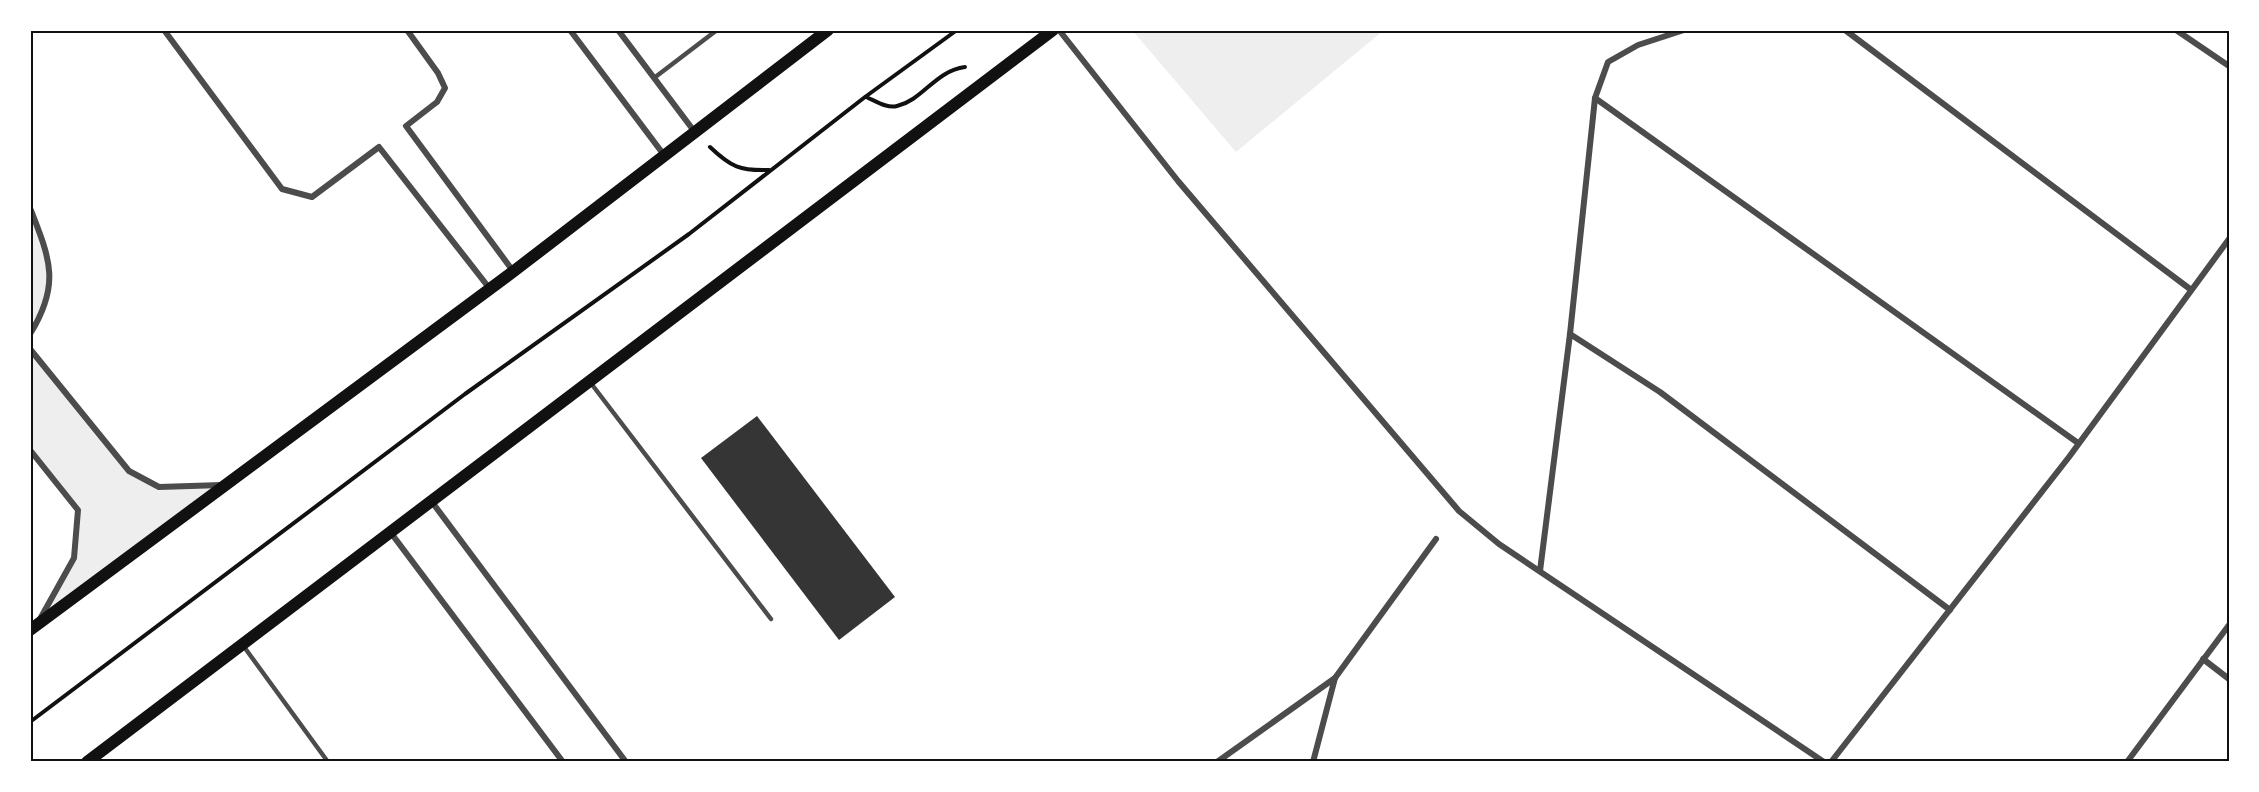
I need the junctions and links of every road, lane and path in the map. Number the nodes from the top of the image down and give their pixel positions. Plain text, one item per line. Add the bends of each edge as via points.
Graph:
1 (164, 30) edge
2 (407, 30) edge
3 (570, 30) edge
4 (618, 30) edge
5 (717, 30) edge
6 (828, 30) edge
7 (957, 30) edge
8 (1053, 30) edge
9 (1059, 30) edge
10 (1684, 30) edge
11 (1845, 30) edge
12 (2176, 30) edge
13 (2229, 66) edge
14 (654, 78) junction
15 (985, 82) junction
16 (865, 97) junction
17 (1595, 98) junction
18 (694, 131) junction
19 (664, 155) junction
20 (770, 170) junction
21 (30, 208) edge
22 (2229, 239) edge
23 (514, 271) junction
24 (490, 289) junction
25 (2190, 289) junction
26 (30, 334) edge
27 (1570, 334) junction
28 (30, 349) edge
29 (590, 382) junction
30 (2078, 443) junction
31 (30, 450) edge
32 (226, 484) junction
33 (432, 502) junction
34 (391, 533) junction
35 (1436, 539) dead end
36 (1540, 571) junction
37 (1950, 610) junction
38 (771, 619) dead end
39 (2229, 625) edge
40 (34, 628) edge
41 (242, 645) junction
42 (2203, 659) junction
43 (1335, 678) junction
44 (2229, 679) edge
45 (30, 722) edge
46 (87, 762) edge
47 (328, 762) edge
48 (562, 762) edge
49 (626, 762) edge
50 (1217, 762) edge
51 (1313, 762) edge
52 (1824, 762) edge
53 (1831, 762) edge
54 (2127, 762) edge

1 - 24 street via 282,189 312,197 379,147
2 - 23 street via 445,88 437,102 406,126
3 - 19 street
4 - 14 street
5 - 14 lane
6 - 18 main road
7 - 16 path
8 - 15 main road
9 - 36 street via 1178,181 1459,511
10 - 17 street via 1638,45 1608,62
11 - 25 street
12 - 13 street
14 - 18 street
15 - 16 path via 966,67 941,75 897,106
15 - 29 main road
16 - 20 path
17 - 27 street
17 - 30 street
18 - 19 main road
18 - 20 path via 727,164 747,171
19 - 23 main road
20 - 45 path
21 - 26 street via 51,269 43,313
22 - 25 street
23 - 24 main road
24 - 32 main road
25 - 30 street
27 - 36 street
27 - 37 street via 1660,392
28 - 32 street via 129,471 159,487
29 - 33 main road
29 - 38 lane
30 - 37 street
31 - 40 street via 78,510 74,558
32 - 40 main road
33 - 34 main road
33 - 49 street
34 - 41 main road
34 - 48 street
35 - 43 street
36 - 52 street
37 - 53 street
39 - 42 street
41 - 46 main road
41 - 47 lane
42 - 44 street
42 - 54 street
43 - 50 street
43 - 51 street

